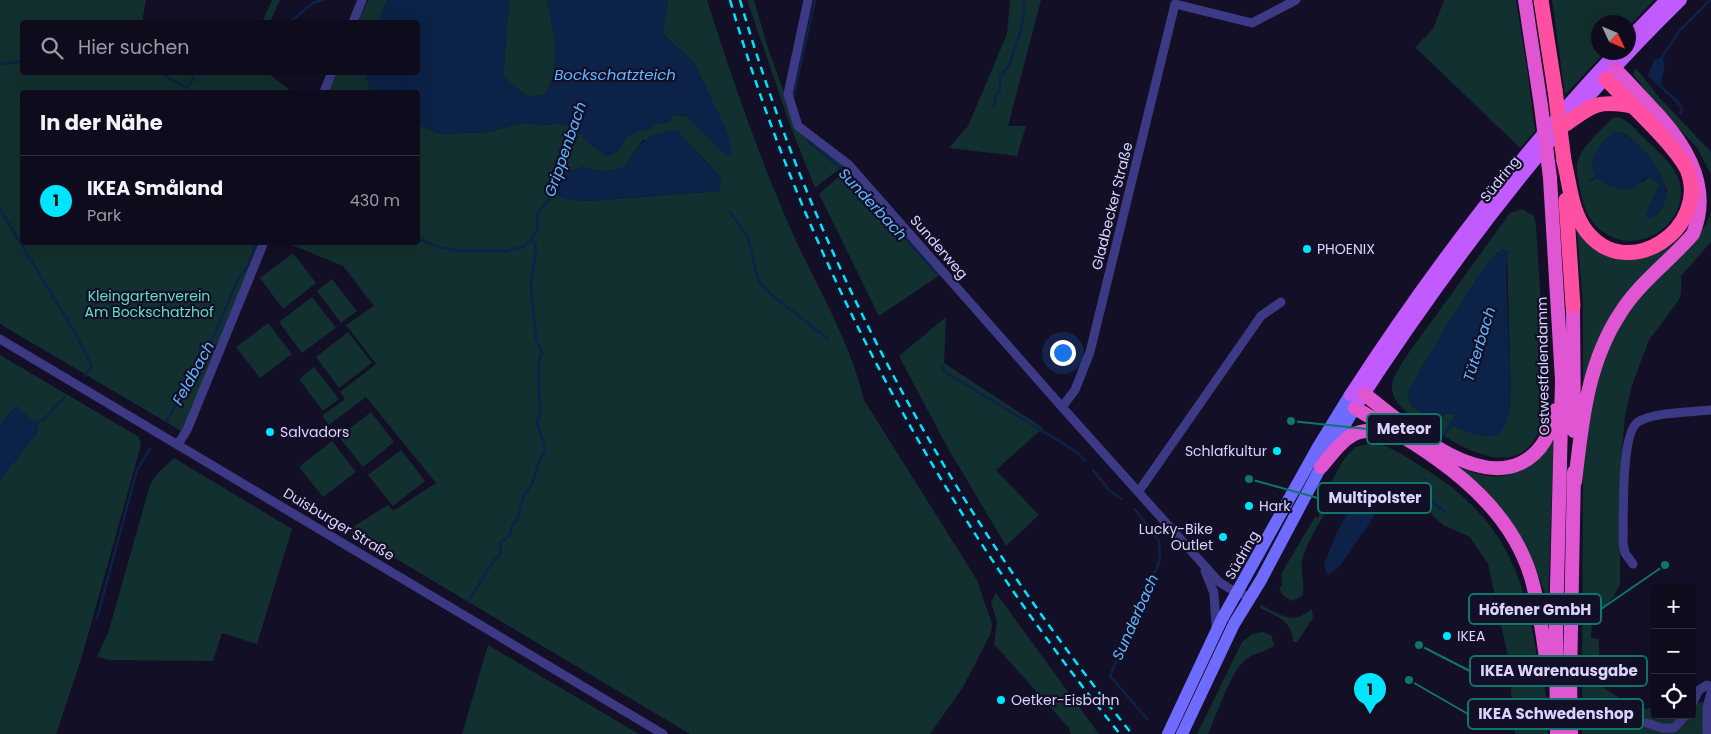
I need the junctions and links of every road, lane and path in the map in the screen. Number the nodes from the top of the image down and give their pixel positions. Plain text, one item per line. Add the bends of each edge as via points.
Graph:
1 (362, 0) edge
2 (808, 0) edge
3 (1296, 0) edge
4 (1525, 0) edge
5 (1541, 0) edge
6 (1681, 0) edge
7 (1664, 1) edge
8 (353, 20) edge
9 (1636, 31) edge
10 (1613, 60) edge
11 (1608, 72) junction
12 (331, 75) edge
13 (325, 90) edge
14 (1632, 106) junction
15 (1566, 124) junction
16 (1564, 161) junction
17 (263, 245) edge
18 (1281, 302) dead end
19 (1572, 306) joint
20 (0, 339) edge
21 (1562, 380) junction
22 (1356, 399) junction
23 (1062, 407) junction
24 (1711, 410) edge
25 (1405, 440) junction
26 (178, 444) junction
27 (1321, 467) junction
28 (1574, 482) junction
29 (1139, 491) junction
30 (1197, 558) junction
31 (1633, 564) dead end
32 (1237, 594) junction
33 (1249, 600) junction
34 (1216, 631) junction
35 (1711, 687) edge
36 (1711, 693) edge
37 (1696, 696) edge
38 (1556, 711) junction
39 (1682, 719) edge
40 (1647, 724) dead end
41 (663, 734) edge
42 (1168, 734) edge
43 (1182, 734) edge
44 (1557, 734) edge
45 (1571, 734) edge
46 (1707, 734) edge

1 - 8 street
2 - 23 street, Sunderweg via 788,94 798,126 848,164
3 - 23 street, Gladbecker Straße via 1252,23 1175,4 1090,352 1075,390
4 - 21 highway, Ostwestfalendamm, bridge via 1550,178
5 - 16 highway, bridge
6 - 11 main road, Südring
7 - 9 main road
10 - 11 main road, Südring
11 - 14 highway
11 - 15 main road, Südring
11 - 22 main road, Südring via 1554,120 1482,207 1422,287
11 - 28 highway via 1698,162 1704,176 1706,204 1695,232 1636,290 1609,332 1595,363 1586,396
12 - 13 street
14 - 15 highway via 1603,102
14 - 16 highway via 1677,155 1688,170 1692,184 1695,199 1689,215 1680,231 1666,243 1642,252 1628,252 1598,242 1588,233 1576,212
15 - 22 main road, Südring via 1469,243
16 - 19 highway
17 - 26 street via 187,430
18 - 29 street via 1260,316
19 - 28 highway
20 - 26 street, Duisburger Straße
21 - 22 highway via 1553,424 1542,446 1525,461 1504,469 1477,466 1453,456
21 - 38 highway, Ostwestfalendamm
22 - 25 highway
22 - 27 main road, Südring
22 - 32 main road, Südring via 1318,447
23 - 29 street, Sunderweg
24 - 31 street via 1650,418 1639,421 1630,431 1623,543
25 - 27 highway via 1376,430 1357,432 1345,439
25 - 38 highway via 1470,485 1494,509 1514,537 1535,594
26 - 41 street, Duisburger Straße
27 - 33 main road, Südring
28 - 45 highway
29 - 30 street, Sunderweg
30 - 32 street, Sunderweg via 1219,582
30 - 34 street, Sunderweg via 1214,593
32 - 33 street, Sunderweg
32 - 34 main road, Südring
33 - 43 main road, Südring via 1234,624
34 - 42 main road, Südring
35 - 37 street via 1707,685
36 - 46 street via 1707,707
38 - 44 highway, Ostwestfalendamm
39 - 40 street via 1674,728

